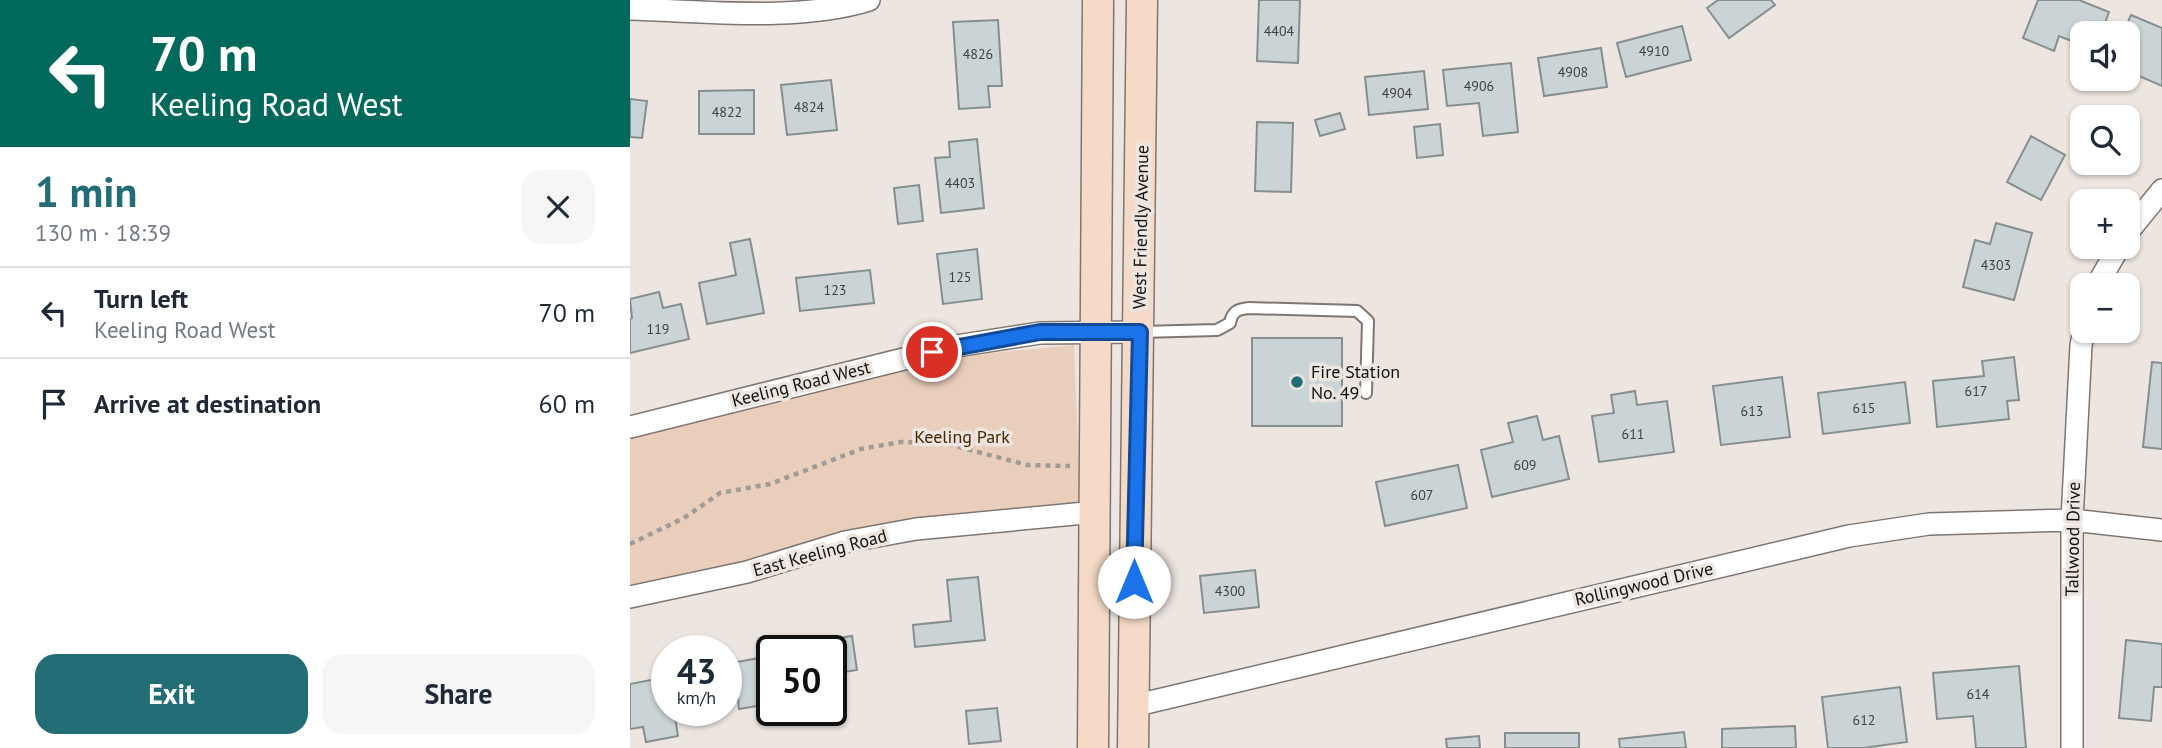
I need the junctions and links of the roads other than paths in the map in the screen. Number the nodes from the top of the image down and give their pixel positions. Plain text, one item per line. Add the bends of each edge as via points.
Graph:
1 (869, 0) edge
2 (1098, 0) edge
3 (1142, 0) edge
4 (630, 9) edge
5 (2162, 190) edge
6 (2140, 217) edge
7 (1097, 332) junction
8 (1140, 332) junction
9 (2081, 343) edge
10 (1366, 393) dead end
11 (630, 427) edge
12 (1096, 512) junction
13 (2071, 520) junction
14 (2162, 530) edge
15 (630, 597) edge
16 (1133, 706) junction
17 (1093, 748) edge
18 (1133, 748) edge
19 (2072, 748) edge

1 - 4 street via 791,13
2 - 7 main road
3 - 8 main road, West Friendly Avenue
5 - 6 street
7 - 8 street, Keeling Road West
7 - 11 street, Keeling Road West via 1040,332 956,346
7 - 12 main road
8 - 10 lane via 1217,330 1230,323 1236,311 1249,308 1357,311 1368,321
8 - 16 main road, West Friendly Avenue
9 - 13 street, Tallwood Drive
12 - 15 street, East Keeling Road via 916,529 845,542 747,572
12 - 17 main road
13 - 14 street, Rollingwood Drive
13 - 16 street, Rollingwood Drive via 1929,524 1849,536
13 - 19 street, Tallwood Drive
16 - 18 main road, West Friendly Avenue

